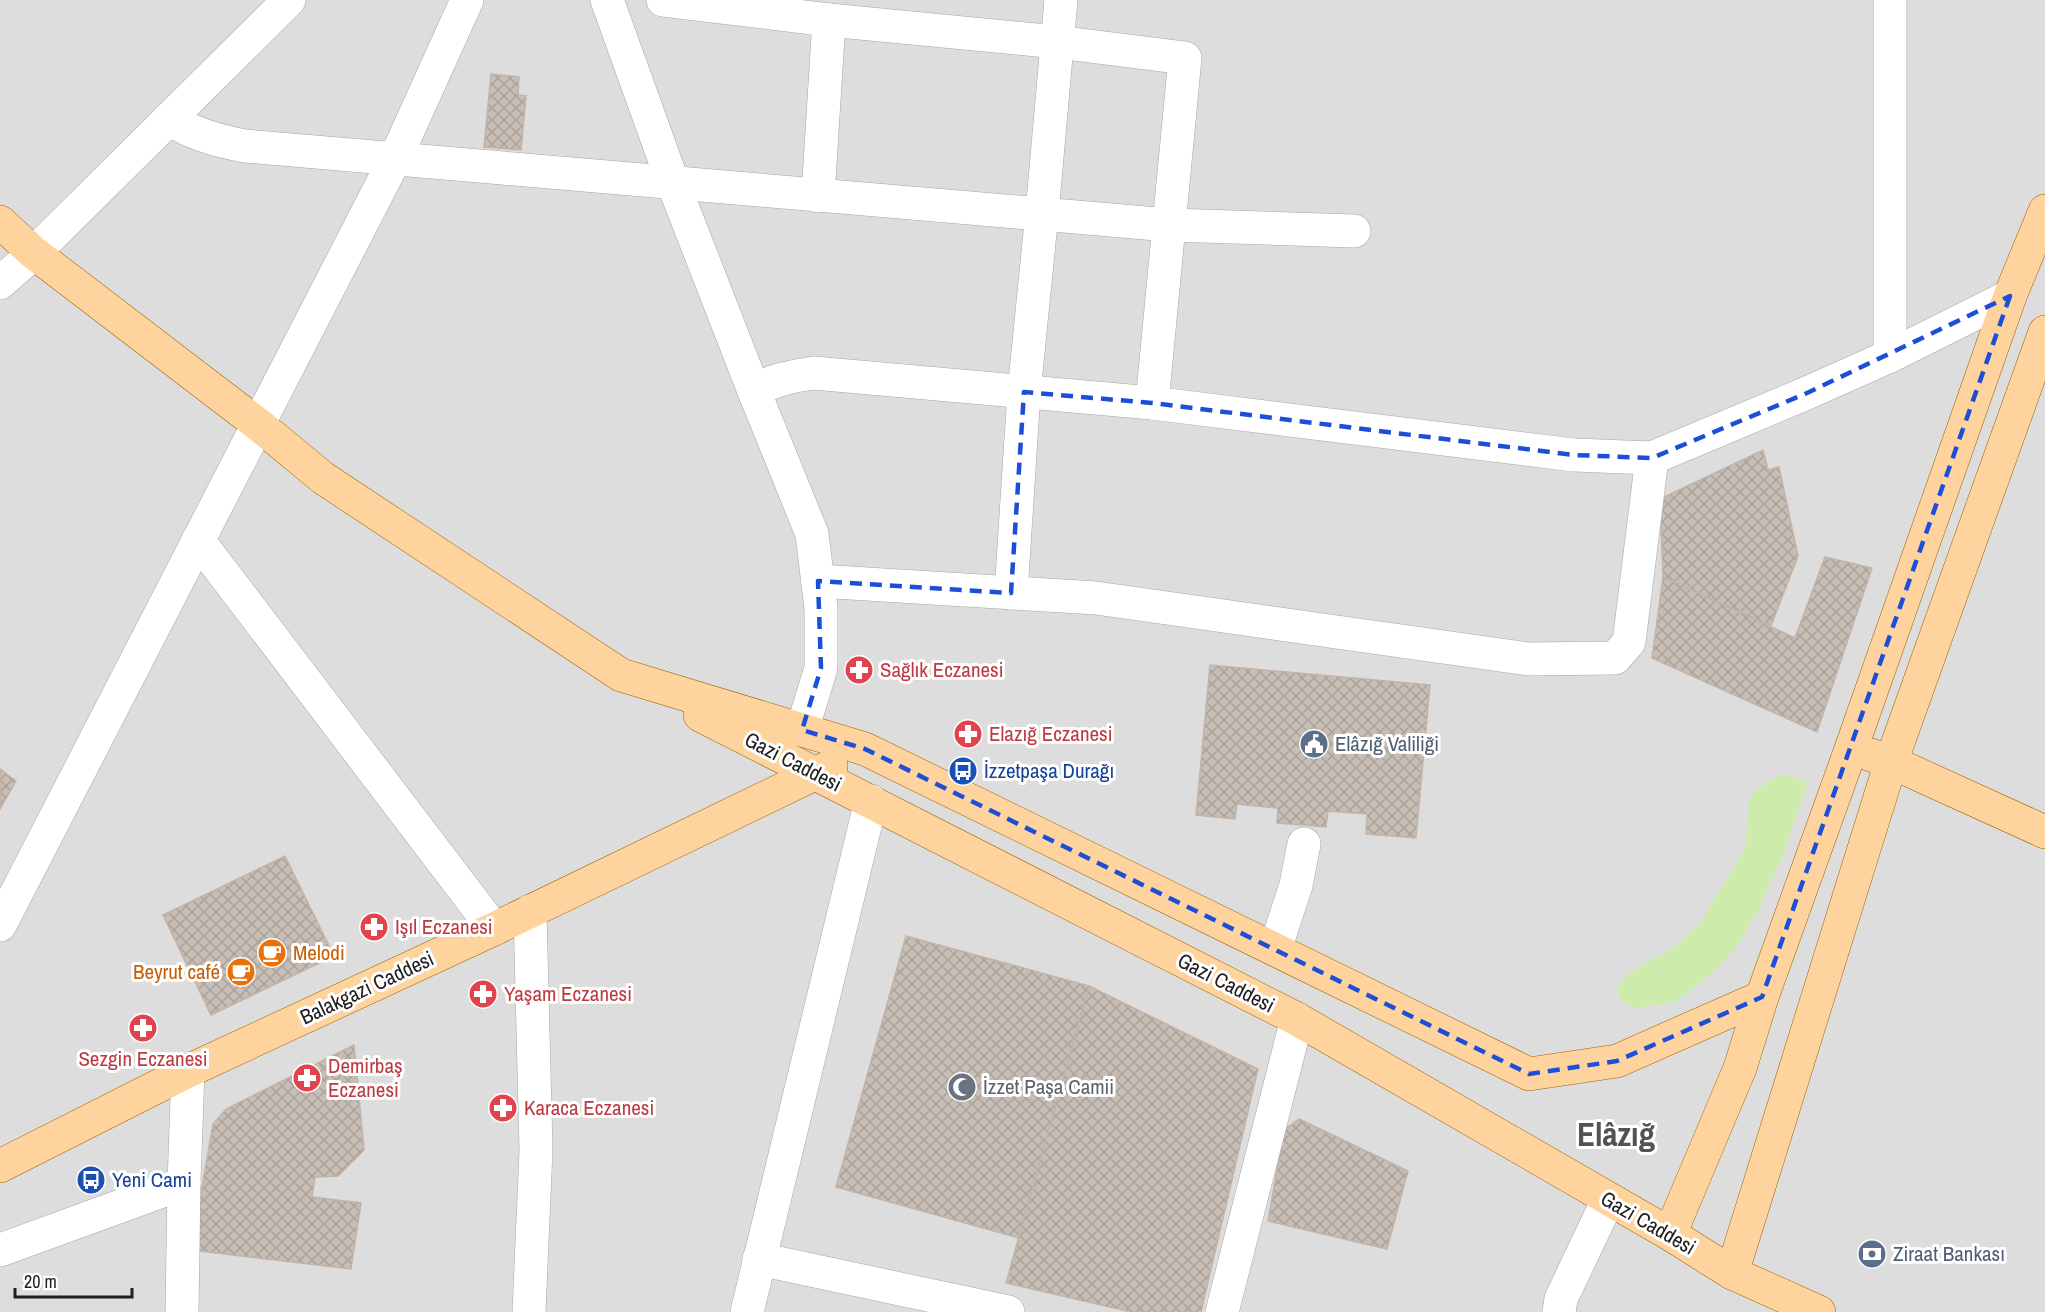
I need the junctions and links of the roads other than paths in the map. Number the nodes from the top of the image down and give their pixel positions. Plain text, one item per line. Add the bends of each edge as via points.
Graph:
1 (289, 0) edge
2 (467, 0) edge
3 (607, 0) edge
4 (663, 0) edge
5 (1060, 0) edge
6 (1890, 0) edge
7 (829, 20) junction
8 (1057, 42) junction
9 (169, 119) junction
10 (396, 157) junction
11 (673, 183) junction
12 (819, 196) junction
13 (2045, 211) edge
14 (1042, 213) junction
15 (0, 222) edge
16 (1169, 225) junction
17 (1354, 231) dead end
18 (34, 253) junction
19 (0, 283) edge
20 (2010, 296) junction
21 (2045, 332) edge
22 (1890, 356) junction
23 (754, 391) junction
24 (1024, 392) junction
25 (1152, 403) junction
26 (259, 425) junction
27 (1652, 458) junction
28 (198, 540) junction
29 (818, 581) junction
30 (1011, 593) junction
31 (621, 675) junction
32 (802, 729) junction
33 (866, 748) junction
34 (1851, 749) junction
35 (1891, 762) junction
36 (816, 773) junction
37 (871, 801) junction
38 (2045, 832) edge
39 (1304, 844) dead end
40 (530, 911) junction
41 (0, 925) edge
42 (494, 929) junction
43 (1275, 949) junction
44 (1762, 997) junction
45 (1297, 1019) junction
46 (188, 1071) junction
47 (0, 1166) edge
48 (184, 1183) junction
49 (1608, 1200) junction
50 (1670, 1234) junction
51 (0, 1250) edge
52 (759, 1259) junction
53 (1732, 1273) junction
54 (182, 1312) edge
55 (529, 1312) edge
56 (747, 1312) edge
57 (1008, 1312) edge
58 (1222, 1312) edge
59 (1559, 1312) edge
60 (1819, 1312) edge

1 - 9 street
2 - 10 street
3 - 11 street
4 - 7 street
5 - 8 street
6 - 22 street
7 - 8 street
7 - 12 street
8 - 14 street
8 - 16 street via 1185,58
9 - 10 street via 200,135 244,146
9 - 18 street
10 - 11 street
10 - 26 street
11 - 12 street
11 - 23 street
12 - 14 street
13 - 20 main road
14 - 16 street
14 - 24 street
15 - 18 main road
16 - 17 street
16 - 25 street
18 - 19 street
18 - 26 main road
20 - 22 street
20 - 34 main road
21 - 35 main road
22 - 27 street
23 - 24 street via 788,376 814,373
23 - 29 street via 812,534
24 - 25 street
24 - 30 street
25 - 27 street via 1574,455
26 - 28 street
26 - 31 main road via 323,478
27 - 30 street via 1629,642 1615,658 1528,658 1096,598
28 - 41 street
28 - 42 street
29 - 30 street
29 - 32 street via 821,668
31 - 32 main road
31 - 36 main road, Gazi Caddesi
32 - 33 main road
33 - 36 main road, Balakgazi Caddesi
33 - 43 main road
34 - 35 main road
34 - 44 main road
35 - 38 main road
35 - 53 main road
36 - 37 main road, Gazi Caddesi
36 - 40 main road, Balakgazi Caddesi
37 - 45 main road, Gazi Caddesi
37 - 52 street
39 - 43 street via 1296,885
40 - 42 main road, Balakgazi Caddesi
40 - 55 street via 536,1150
42 - 46 main road, Balakgazi Caddesi
43 - 44 main road via 1529,1074 1617,1061
44 - 50 main road via 1740,1068
45 - 49 main road, Gazi Caddesi
45 - 58 street
46 - 47 main road, Balakgazi Caddesi
46 - 48 street
48 - 51 street
48 - 54 street
49 - 50 main road, Gazi Caddesi
49 - 59 street
50 - 53 main road, Gazi Caddesi
52 - 56 street
52 - 57 street
53 - 60 main road, Gazi Caddesi

